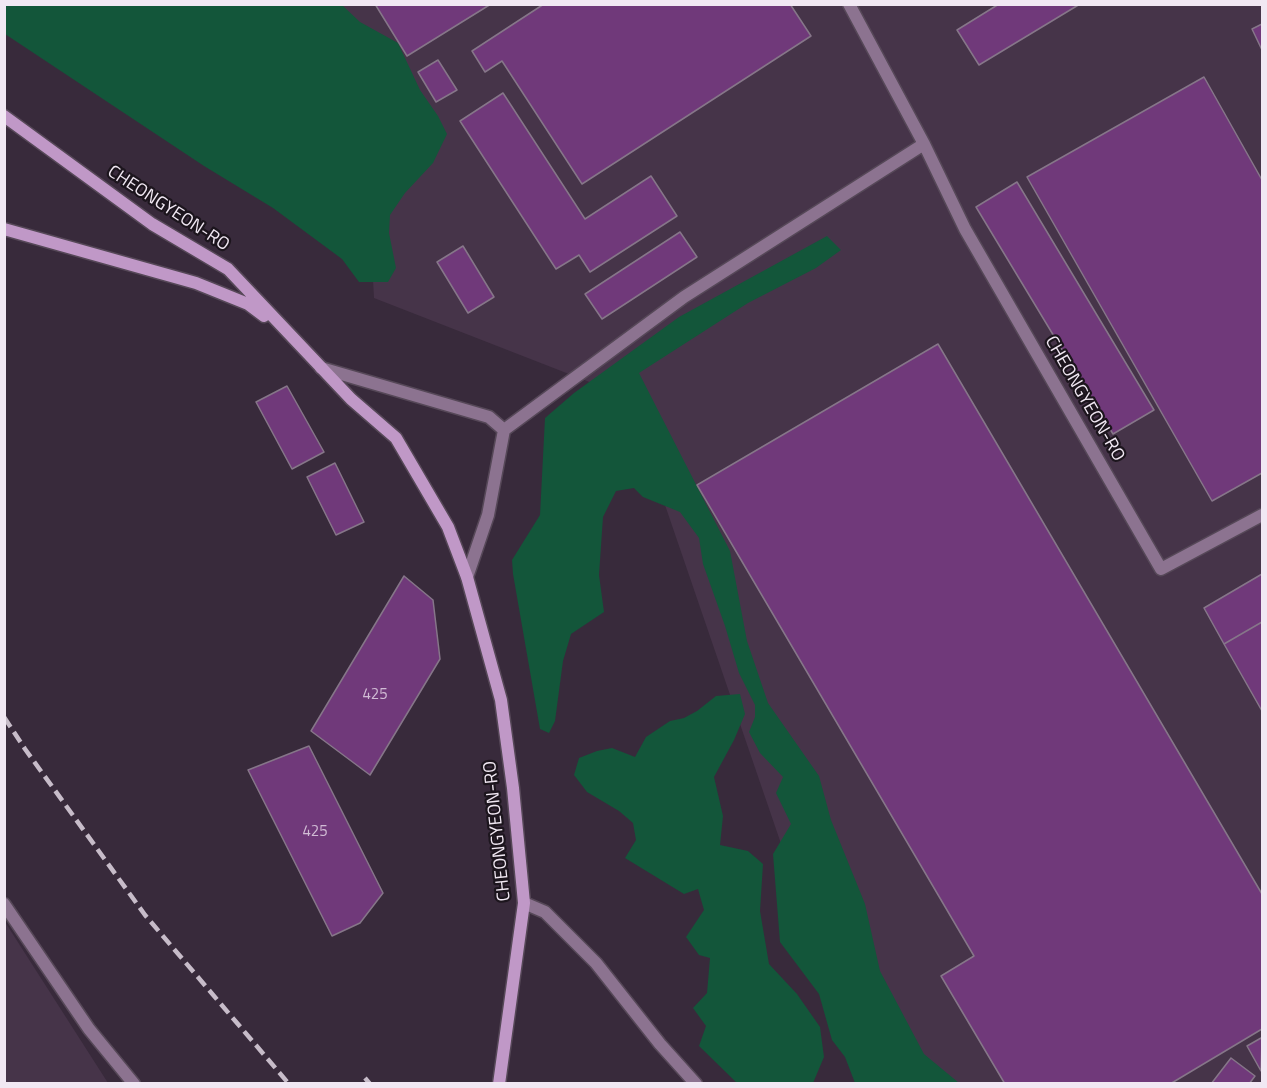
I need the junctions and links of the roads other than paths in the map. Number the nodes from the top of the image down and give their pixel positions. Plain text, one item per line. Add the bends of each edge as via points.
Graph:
1 (849, 4) edge
2 (4, 116) edge
3 (924, 144) junction
4 (4, 229) edge
5 (299, 345) junction
6 (321, 368) junction
7 (504, 430) junction
8 (1263, 515) edge
9 (467, 577) junction
10 (524, 903) junction
11 (4, 904) edge
12 (134, 1083) edge
13 (499, 1083) edge
14 (696, 1083) edge

1 - 3 street, CHEONGYEON-RO
2 - 5 main road, CHEONGYEON-RO via 152,224 228,269
3 - 7 street via 684,297
3 - 8 street, CHEONGYEON-RO via 965,229 1161,569
4 - 5 main road, CHEONGYEON-RO via 196,283 248,304
5 - 6 main road, CHEONGYEON-RO
6 - 7 street via 489,417
6 - 9 main road, CHEONGYEON-RO via 396,438 448,526
7 - 9 street via 488,515
9 - 10 main road, CHEONGYEON-RO via 501,700
10 - 13 main road, CHEONGYEON-RO
10 - 14 street via 545,912 596,963
11 - 12 street via 88,1029

